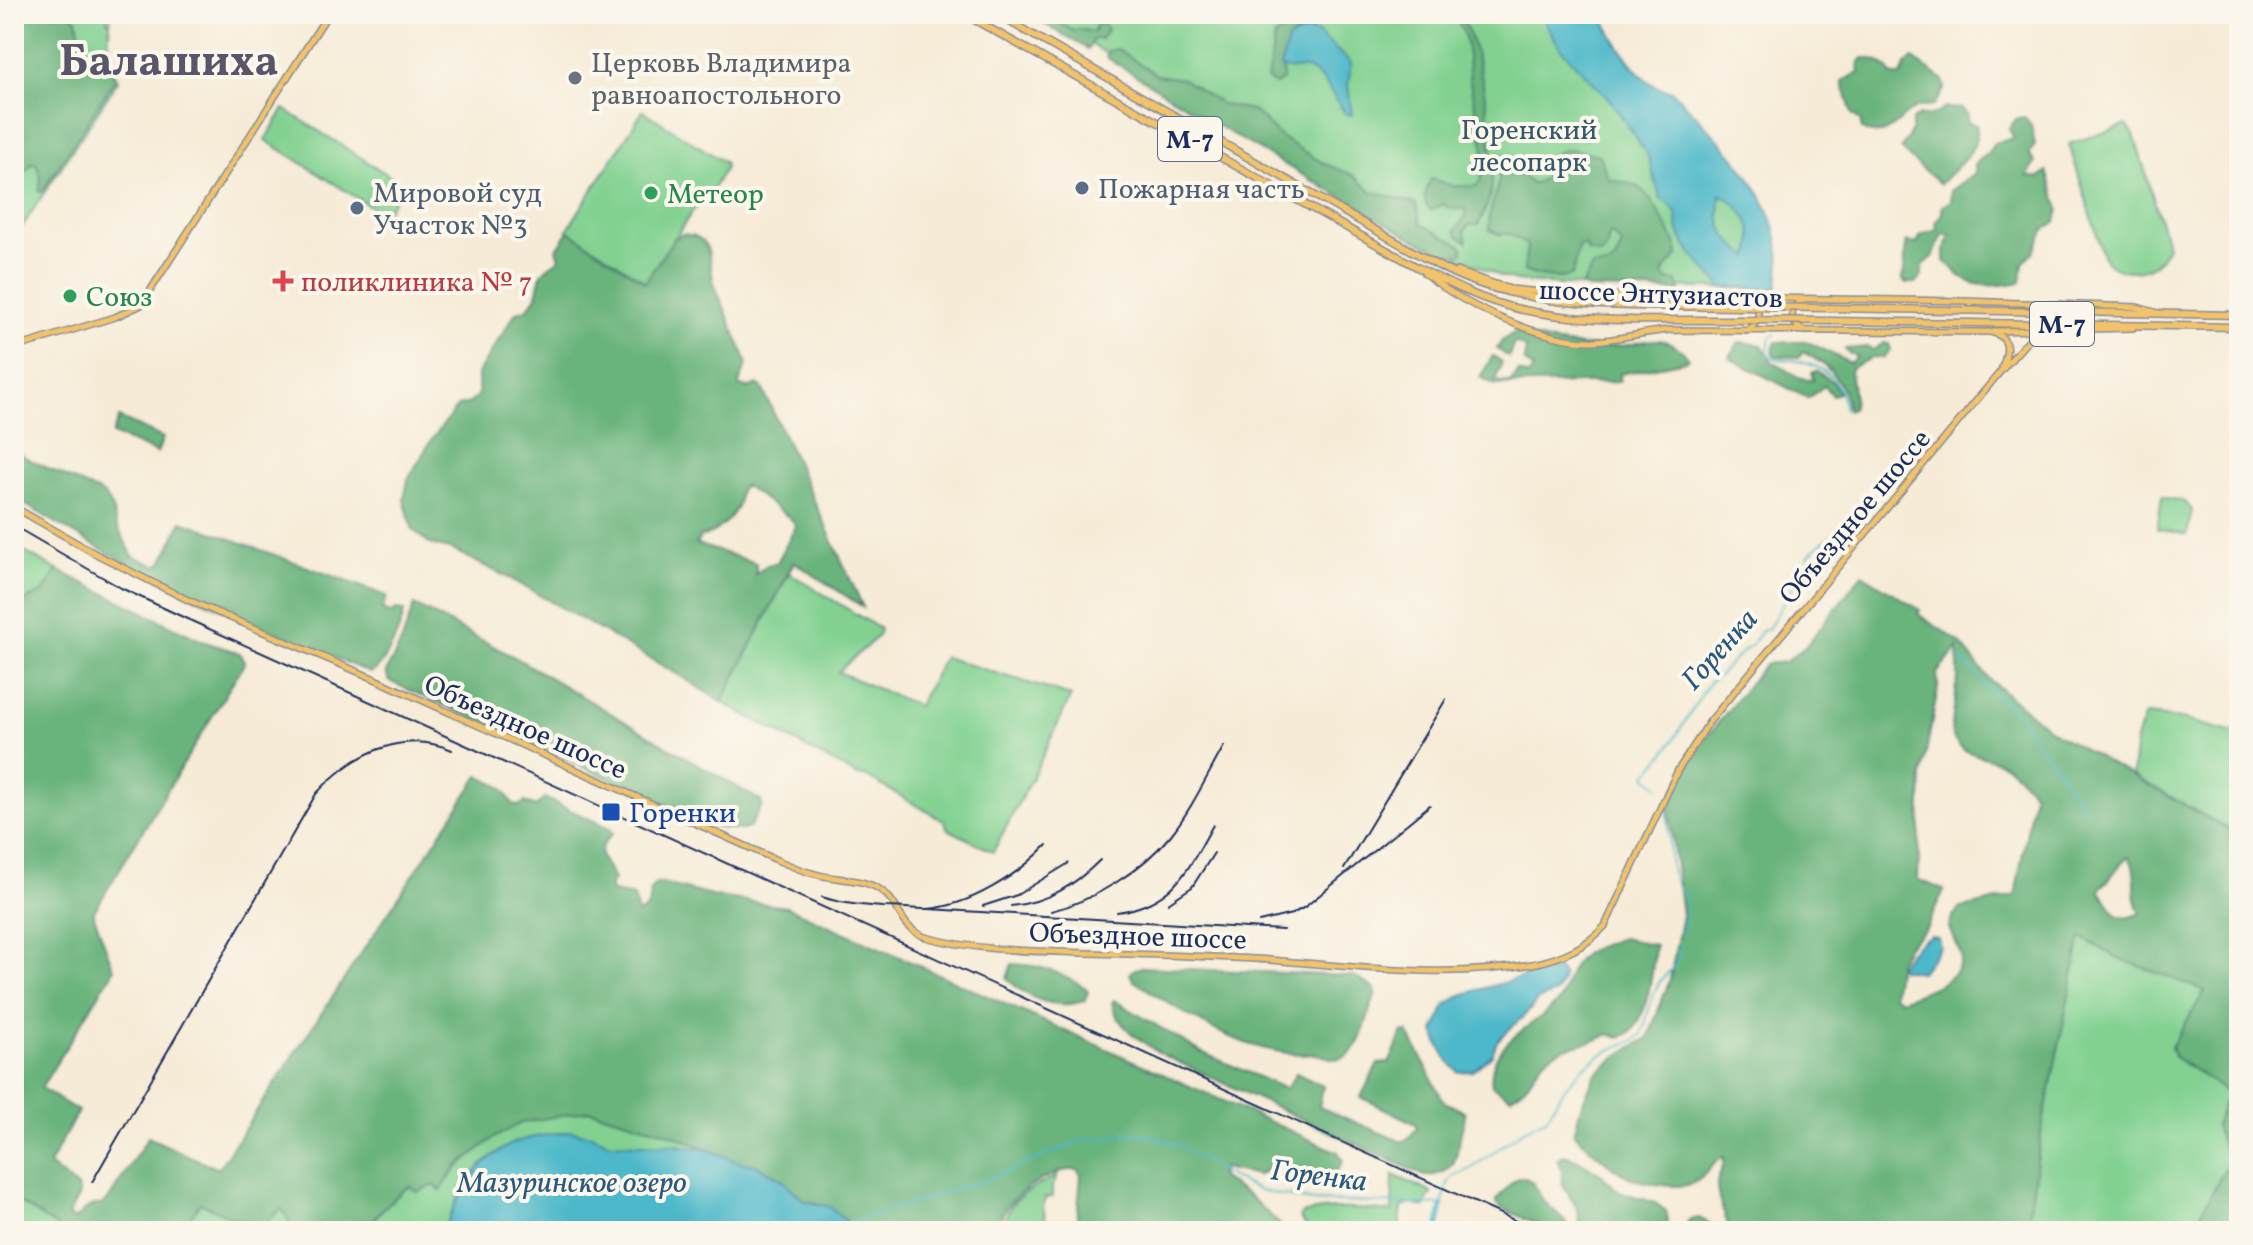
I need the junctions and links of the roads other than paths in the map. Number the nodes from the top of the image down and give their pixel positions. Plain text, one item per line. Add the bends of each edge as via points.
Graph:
1 (328, 14) edge
2 (964, 14) edge
3 (996, 14) edge
4 (1437, 265) junction
5 (1417, 267) junction
6 (1746, 298) junction
7 (1804, 299) junction
8 (2158, 313) junction
9 (2239, 315) edge
10 (2159, 326) junction
11 (2239, 327) edge
12 (2047, 329) junction
13 (1745, 331) junction
14 (1805, 332) junction
15 (1990, 332) junction
16 (14, 348) edge
17 (2000, 372) junction
18 (14, 507) edge

1 - 16 main road via 141,305
2 - 5 highway, шоссе Энтузиастов / М-7
3 - 4 highway, шоссе Энтузиастов / М-7
4 - 6 main road via 1532,292
4 - 8 highway, шоссе Энтузиастов / М-7, bridge via 1495,290 1551,301
5 - 10 highway, шоссе Энтузиастов / М-7, bridge via 1474,294 1540,313
5 - 13 main road via 1456,295 1558,338 1591,341 1660,330
6 - 7 main road
6 - 13 main road via 1759,315
7 - 8 main road via 2120,307
7 - 14 main road via 1791,315
8 - 9 highway, шоссе Энтузиастов / М-7
10 - 11 highway, шоссе Энтузиастов / М-7
10 - 12 main road
12 - 15 main road
12 - 17 main road, Объездное шоссе via 2032,336
13 - 14 main road
14 - 15 main road
15 - 17 main road via 2000,335 2007,346
17 - 18 main road, Объездное шоссе via 1693,744 1595,937 1547,960 1440,971 1028,951 925,937 910,929 888,896 876,888 816,875 729,839 188,600

